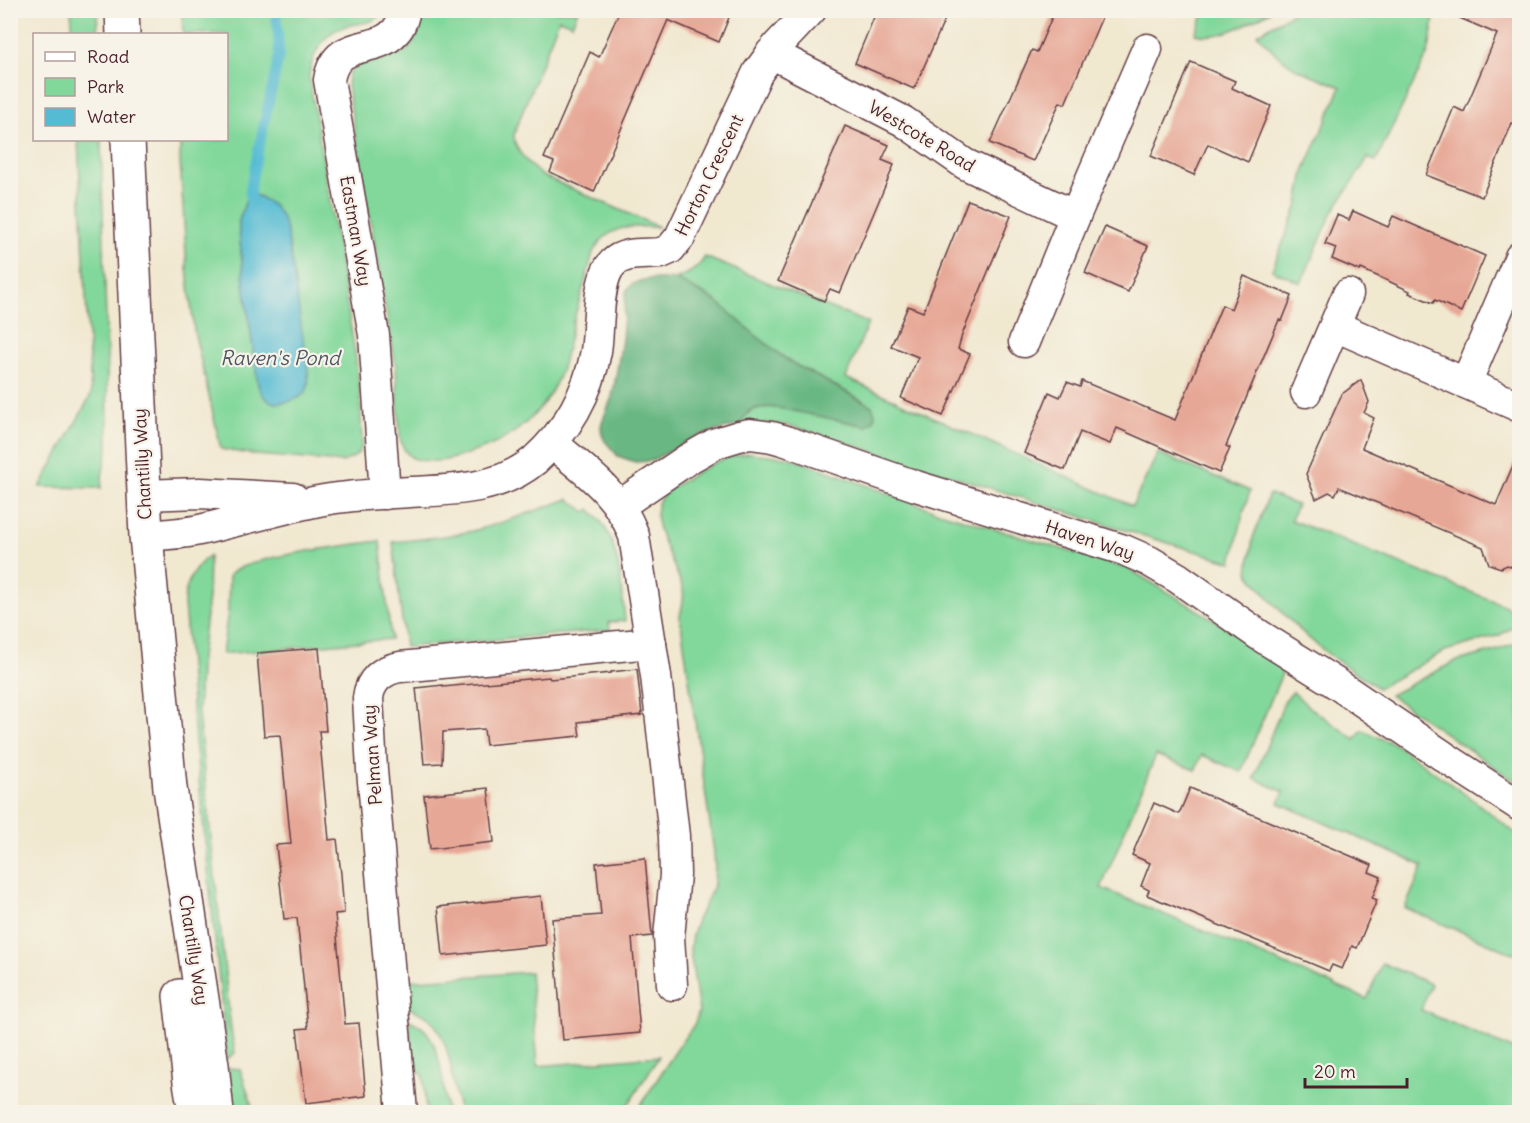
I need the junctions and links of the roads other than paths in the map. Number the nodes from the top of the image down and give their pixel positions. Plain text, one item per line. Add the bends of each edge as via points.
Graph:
1 (122, 10) edge
2 (405, 10) edge
3 (811, 10) edge
4 (123, 33) edge
5 (1147, 49) dead end
6 (771, 53) junction
7 (128, 141) edge
8 (1075, 216) junction
9 (1520, 257) edge
10 (1348, 294) dead end
11 (1335, 326) junction
12 (1024, 342) dead end
13 (1466, 383) junction
14 (1306, 393) dead end
15 (1520, 407) edge
16 (552, 443) junction
17 (385, 494) junction
18 (143, 495) junction
19 (323, 500) junction
20 (619, 506) junction
21 (146, 536) junction
22 (651, 643) junction
23 (170, 788) junction
24 (1520, 806) edge
25 (672, 985) dead end
26 (195, 1113) edge
27 (217, 1113) edge
28 (402, 1113) edge

1 - 4 street
2 - 17 street, Eastman Way via 400,26 390,37 336,61 329,81 374,335
3 - 6 street, Horton Crescent
5 - 8 street
6 - 8 street, Westcote Road via 903,122 965,164
6 - 16 street, Horton Crescent via 752,83 675,244 666,252 623,256 604,276 589,379 572,416
7 - 18 street, Chantilly Way
8 - 12 street
9 - 13 street
10 - 11 street
11 - 13 street
11 - 14 street
13 - 15 street
16 - 17 street, Horton Crescent via 521,470 497,482 460,489
16 - 20 street via 600,484
17 - 19 street, Horton Crescent
18 - 19 street via 200,493
18 - 21 street, Chantilly Way
19 - 21 street via 203,529
20 - 22 street via 634,536
20 - 24 street, Haven Way via 716,443 760,435 1124,550 1160,567
21 - 23 street, Chantilly Way
22 - 25 street via 674,836 669,937
22 - 28 street, Pelman Way via 393,668 372,683 368,698 372,770
23 - 26 street, Chantilly Way via 170,865 181,1005
23 - 27 street, Chantilly Way

